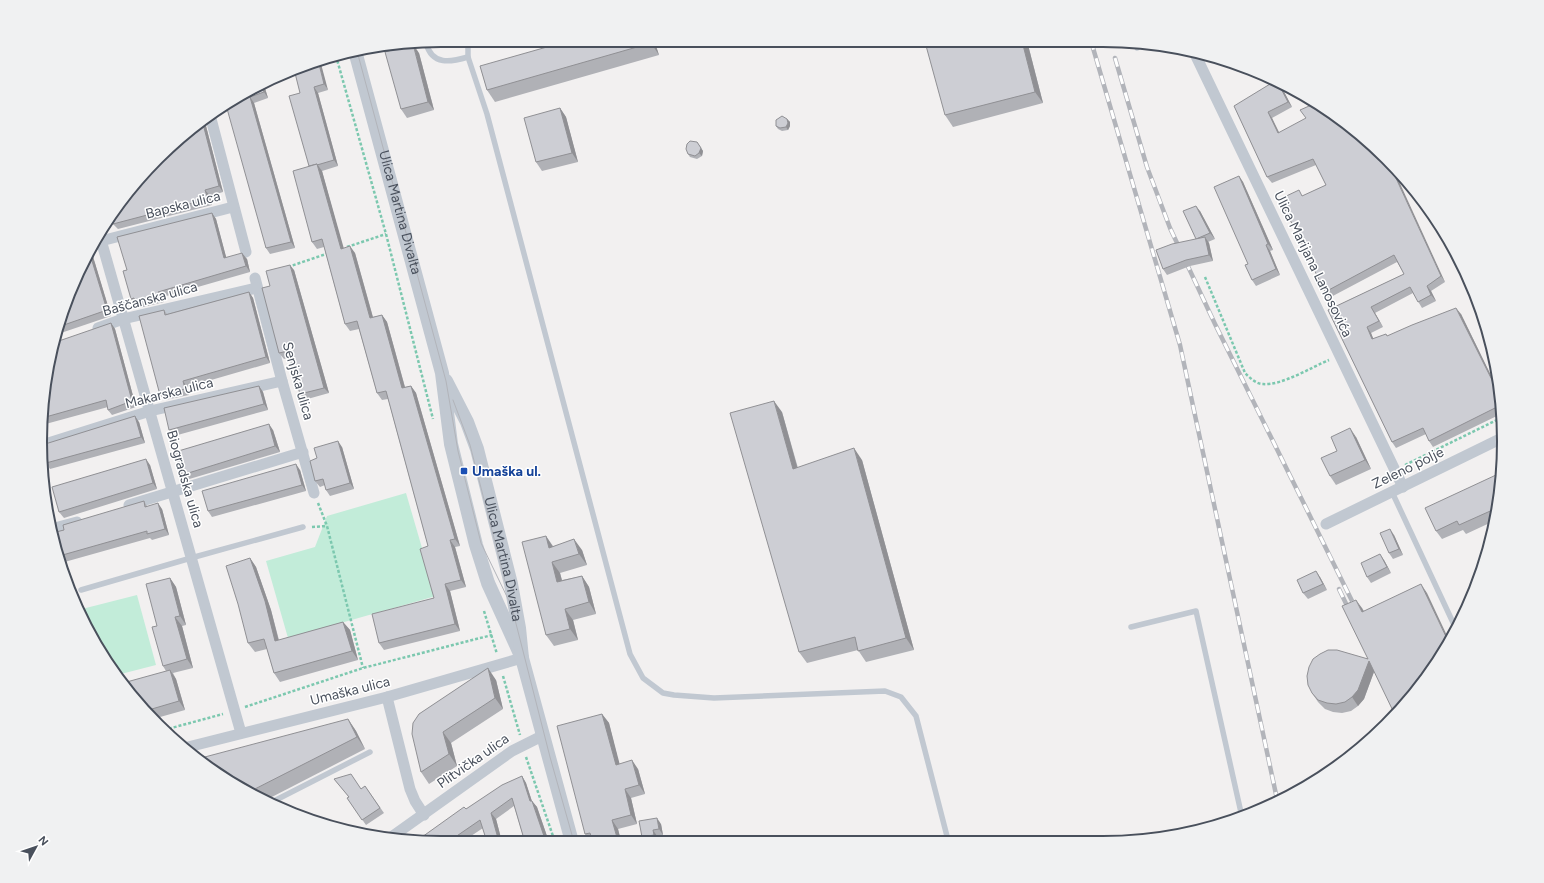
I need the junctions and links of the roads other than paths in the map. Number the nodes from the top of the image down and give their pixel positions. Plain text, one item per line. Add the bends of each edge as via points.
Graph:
1 (468, 47) edge
2 (428, 48) edge
3 (357, 57) edge
4 (468, 57) junction
5 (1197, 58) edge
6 (212, 121) edge
7 (233, 207) junction
8 (104, 238) edge
9 (100, 244) edge
10 (246, 252) dead end
11 (256, 283) joint
12 (124, 319) junction
13 (88, 331) edge
14 (442, 373) junction
15 (282, 381) junction
16 (150, 411) junction
17 (1497, 441) edge
18 (47, 443) edge
19 (303, 452) junction
20 (1403, 487) junction
21 (172, 492) junction
22 (1392, 492) junction
23 (314, 493) road end
24 (119, 508) edge
25 (89, 518) edge
26 (1326, 524) dead end
27 (57, 528) edge
28 (303, 528) road end
29 (191, 558) junction
30 (81, 590) dead end
31 (1453, 622) edge
32 (1131, 627) dead end
33 (522, 658) junction
34 (387, 697) junction
35 (241, 733) junction
36 (542, 736) junction
37 (191, 746) edge
38 (370, 752) dead end
39 (277, 800) edge
40 (1241, 811) edge
41 (424, 815) junction
42 (397, 834) edge
43 (570, 836) edge
44 (947, 836) edge

1 - 4 lane
2 - 4 lane via 440,60 450,62
3 - 14 street, Ulica Martina Divalta
4 - 44 lane via 487,114 630,654 643,678 663,693 714,698 885,691 901,697 916,716
5 - 20 street, Ulica Marijana Lanosovića
6 - 7 street
7 - 8 street, Bapska ulica
7 - 10 street
9 - 12 street, Biogradska ulica
11 - 12 street, Baščanska ulica
11 - 15 street, Senjska ulica
12 - 13 street, Baščanska ulica
12 - 16 street, Biogradska ulica
14 - 33 street, Ulica Martina Divalta via 451,444 476,545 491,589
14 - 33 street, Ulica Martina Divalta via 467,422 477,450 512,584
15 - 16 street, Makarska ulica
15 - 19 street, Senjska ulica
16 - 18 street, Makarska ulica
16 - 21 street, Biogradska ulica
17 - 20 street, Zeleno polje
19 - 21 street
19 - 23 street, Senjska ulica
20 - 22 street, Zeleno polje
21 - 24 street
21 - 29 street, Biogradska ulica
22 - 26 street, Zeleno polje
22 - 31 lane
25 - 27 street
28 - 29 lane
29 - 30 lane
29 - 35 street, Biogradska ulica
32 - 40 lane via 1196,611
33 - 34 street, Umaška ulica
33 - 36 street, Ulica Martina Divalta
34 - 35 street, Umaška ulica
34 - 41 street via 410,789
35 - 37 street, Umaška ulica
36 - 41 street, Plitvička ulica via 512,751
36 - 43 street, Ulica Martina Divalta
38 - 39 lane
41 - 42 street, Plitvička ulica

